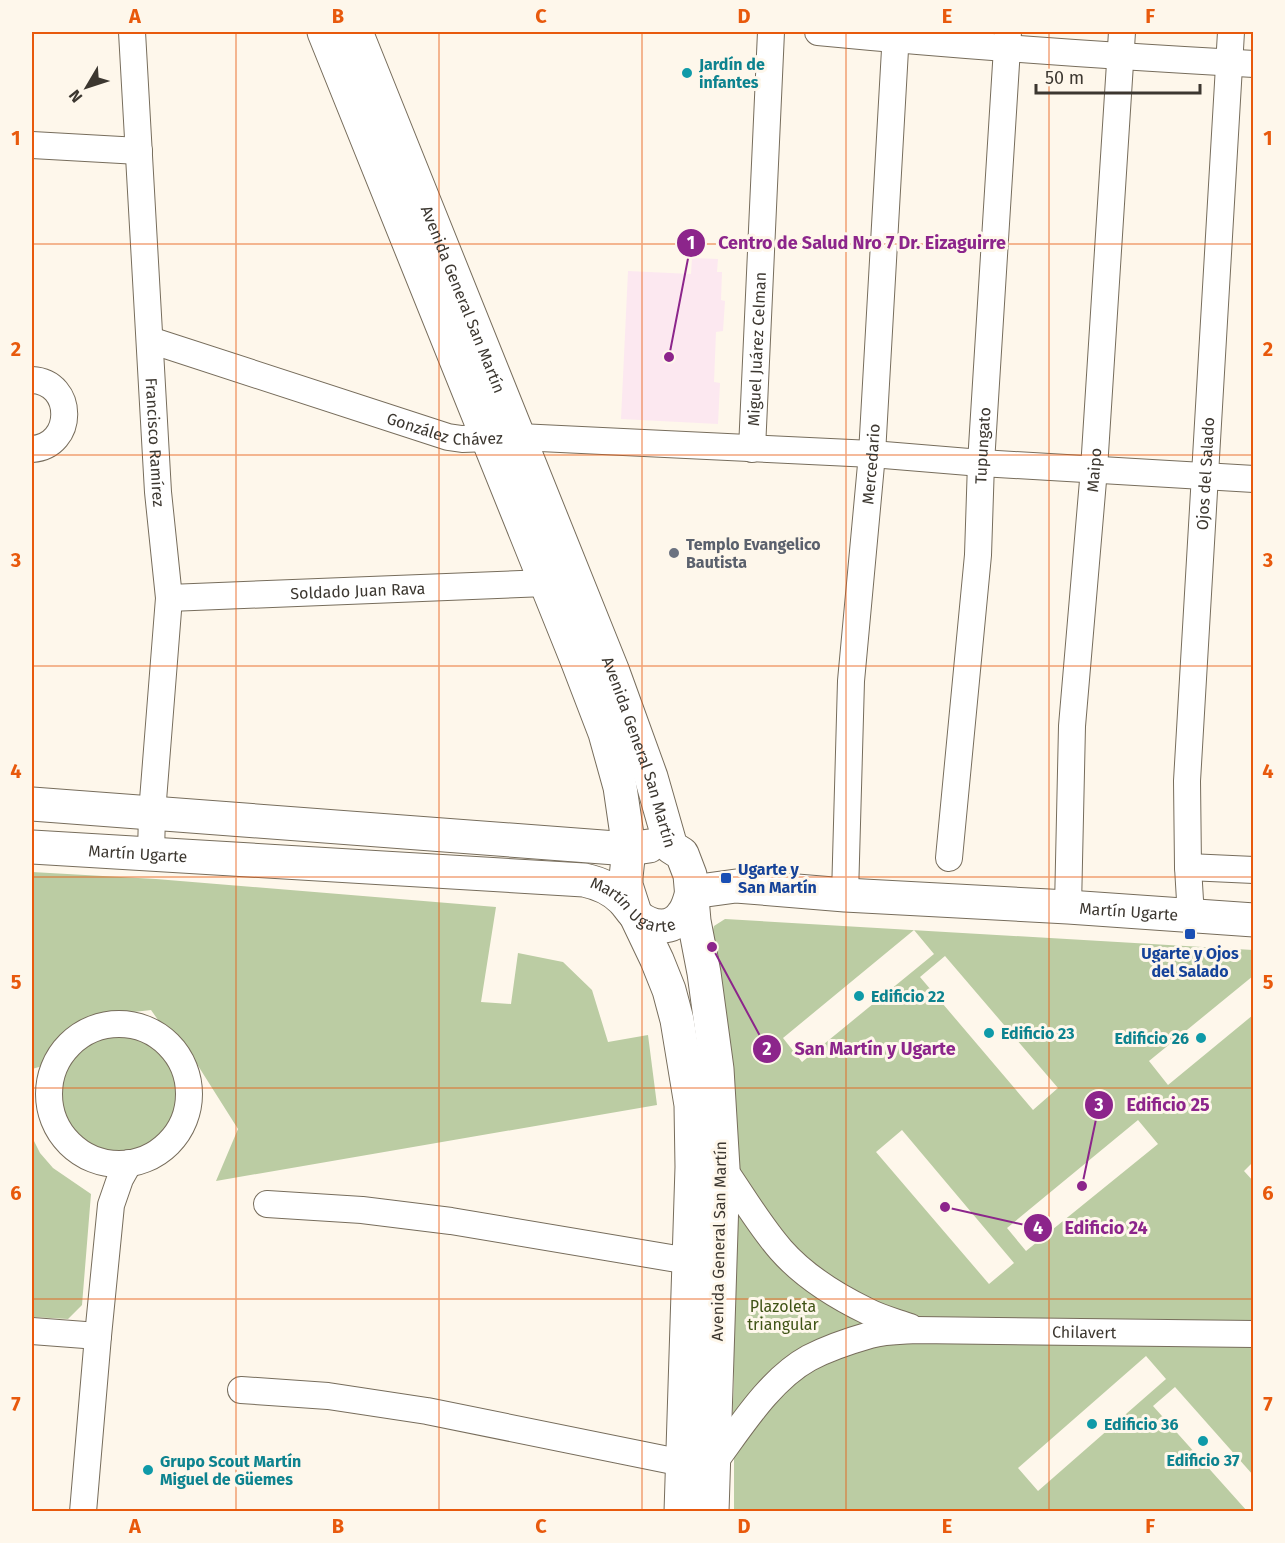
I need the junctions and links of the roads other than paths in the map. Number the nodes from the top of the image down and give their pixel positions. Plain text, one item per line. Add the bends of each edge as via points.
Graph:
1 (132, 32) edge
2 (324, 32) edge
3 (356, 32) edge
4 (771, 32) edge
5 (818, 32) edge
6 (1232, 32) edge
7 (896, 35) edge
8 (1007, 39) edge
9 (1121, 44) edge
10 (1242, 63) edge
11 (32, 145) edge
12 (138, 152) junction
13 (150, 340) junction
14 (32, 380) edge
15 (503, 438) junction
16 (752, 449) junction
17 (33, 450) edge
18 (872, 454) junction
19 (981, 463) junction
20 (1094, 469) junction
21 (1205, 477) junction
22 (1254, 479) edge
23 (546, 583) junction
24 (169, 598) junction
25 (32, 804) edge
26 (153, 813) junction
27 (32, 847) edge
28 (671, 847) junction
29 (629, 849) junction
30 (151, 854) junction
31 (949, 858) dead end
32 (1188, 867) junction
33 (1254, 870) edge
34 (693, 892) junction
35 (845, 895) junction
36 (1068, 907) junction
37 (636, 916) junction
38 (1191, 917) junction
39 (1254, 920) edge
40 (53, 1067) junction
41 (32, 1080) edge
42 (32, 1095) edge
43 (53, 1117) junction
44 (78, 1150) junction
45 (129, 1164) junction
46 (723, 1168) junction
47 (111, 1204) junction
48 (267, 1204) dead end
49 (689, 1261) junction
50 (916, 1329) junction
51 (32, 1331) edge
52 (1254, 1334) edge
53 (98, 1336) junction
54 (241, 1390) dead end
55 (698, 1463) junction
56 (83, 1512) edge
57 (681, 1512) edge
58 (712, 1512) edge

1 - 12 street, Francisco Ramírez
2 - 15 street, Avenida General San Martín
3 - 15 street, Avenida General San Martín
4 - 16 street, Miguel Juárez Celman
5 - 7 street
6 - 10 street, Ojos del Salado
7 - 8 street
7 - 18 street, Mercedario
8 - 9 street
8 - 19 street, Tupungato
9 - 10 street
9 - 20 street, Maipo
10 - 21 street, Ojos del Salado
11 - 12 street
12 - 13 street, Francisco Ramírez
13 - 15 street, González Chávez via 448,437
13 - 24 street, Francisco Ramírez via 158,492
14 - 17 street via 54,390 64,409 61,431 46,446
15 - 16 street, González Chávez
15 - 23 street, Avenida General San Martín
15 - 28 street, Avenida General San Martín via 572,573 613,672 651,777
16 - 18 street, González Chávez
18 - 19 street, González Chávez
18 - 35 street, Mercedario via 851,681
19 - 20 street, González Chávez
19 - 31 street, Tupungato via 978,555
20 - 21 street, González Chávez
20 - 36 street, Maipo via 1072,726
21 - 22 street, González Chávez
21 - 32 street, Ojos del Salado via 1187,782
23 - 24 street, Soldado Juan Rava
23 - 29 street, Avenida General San Martín via 604,733 620,787
24 - 26 street, Francisco Ramírez
25 - 26 street
26 - 29 street
26 - 30 street, Francisco Ramírez
27 - 30 street, Martín Ugarte
28 - 29 street via 657,844
28 - 34 street, Avenida General San Martín via 682,854
29 - 37 street, Avenida General San Martín via 626,885
30 - 37 street, Martín Ugarte via 584,880 622,898
32 - 33 street
32 - 38 street, Ojos del Salado
34 - 35 street, Martín Ugarte via 736,886
34 - 37 street, Martín Ugarte via 677,921 662,927
34 - 46 street, Avenida General San Martín via 717,1069
35 - 36 street, Martín Ugarte
36 - 38 street, Martín Ugarte
37 - 49 street, Avenida General San Martín via 669,990 691,1105
38 - 39 street, Martín Ugarte
40 - 41 street
40 - 43 street via 48,1092
40 - 45 street via 64,1049 80,1035 109,1024 140,1026 159,1035 175,1050 185,1068 189,1089 188,1110 180,1130 167,1146
42 - 43 street
43 - 44 street via 67,1142
44 - 45 street via 102,1162
44 - 47 street
45 - 47 street
46 - 50 street, Chilavert via 783,1252 809,1276 868,1312
46 - 55 street, Avenida General San Martín
47 - 53 street
48 - 49 street via 451,1221
49 - 55 street, Avenida General San Martín
50 - 52 street, Chilavert
50 - 55 street, Chilavert via 872,1335 807,1359 790,1371 742,1425
51 - 53 street
53 - 56 street
54 - 55 street via 328,1396 427,1411
55 - 57 street, Avenida General San Martín
55 - 58 street, Avenida General San Martín

